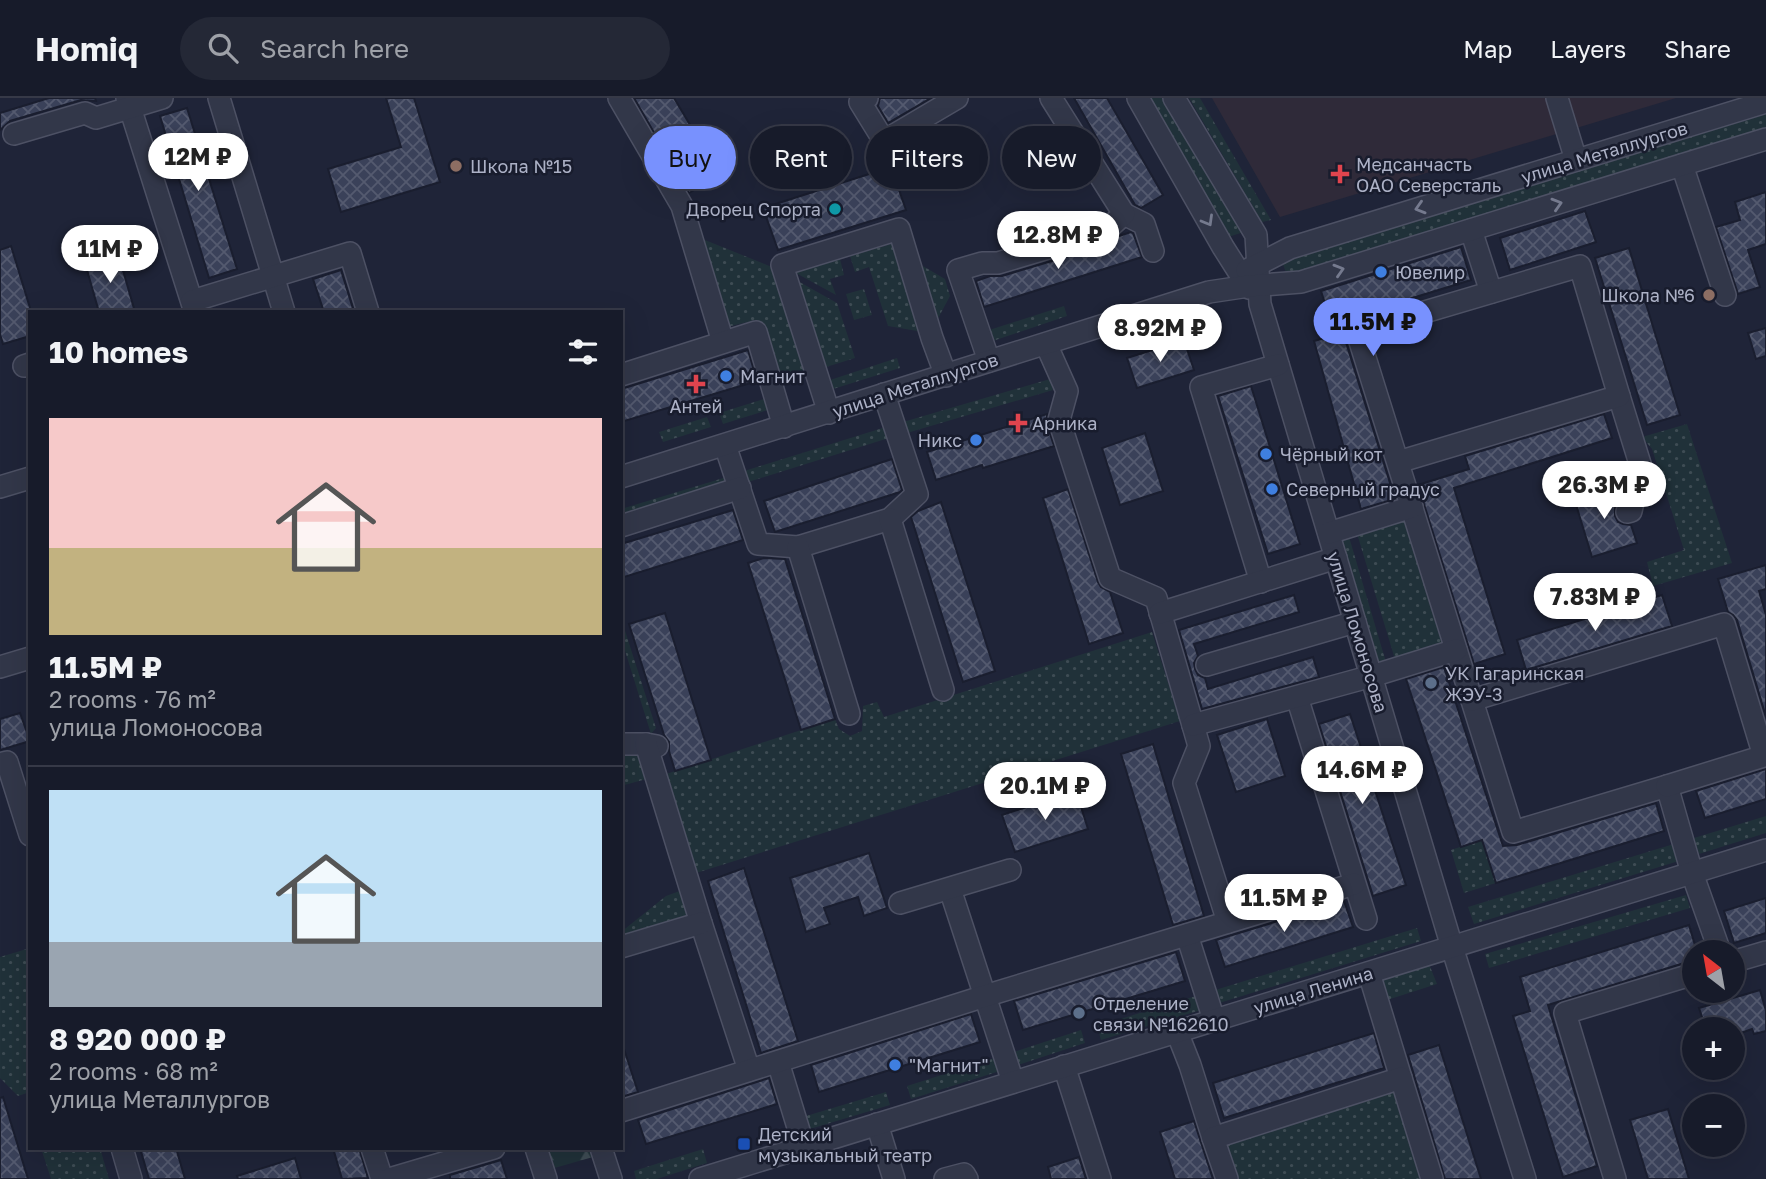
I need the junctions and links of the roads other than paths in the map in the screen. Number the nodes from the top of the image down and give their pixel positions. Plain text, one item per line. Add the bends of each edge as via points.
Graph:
1 (162, 98) edge
2 (219, 98) edge
3 (619, 98) edge
4 (867, 98) edge
5 (957, 98) edge
6 (1051, 98) edge
7 (1138, 98) edge
8 (1174, 98) edge
9 (1557, 98) edge
10 (1766, 102) edge
11 (129, 103) edge
12 (14, 134) dead end
13 (1766, 139) edge
14 (1576, 160) junction
15 (1682, 165) junction
16 (1124, 214) junction
17 (1471, 230) junction
18 (1153, 251) dead end
19 (273, 276) junction
20 (1254, 283) junction
21 (1491, 292) junction
22 (1725, 296) dead end
23 (193, 306) edge
24 (283, 310) edge
25 (367, 310) edge
26 (723, 342) junction
27 (1046, 344) junction
28 (989, 362) junction
29 (1278, 365) junction
30 (623, 374) edge
31 (946, 376) junction
32 (884, 394) junction
33 (1619, 396) junction
34 (829, 413) junction
35 (784, 427) junction
36 (724, 444) junction
37 (1398, 462) junction
38 (623, 476) edge
39 (28, 479) edge
40 (0, 487) edge
41 (740, 488) junction
42 (1412, 507) junction
43 (1627, 512) dead end
44 (890, 519) junction
45 (623, 525) edge
46 (1329, 533) junction
47 (798, 547) junction
48 (1336, 558) junction
49 (1261, 582) junction
50 (1160, 613) junction
51 (1355, 622) junction
52 (1456, 650) junction
53 (28, 659) edge
54 (1208, 665) dead end
55 (0, 667) edge
56 (1372, 677) junction
57 (943, 690) dead end
58 (1297, 697) junction
59 (1472, 700) junction
60 (849, 714) dead end
61 (1193, 725) junction
62 (623, 744) edge
63 (0, 764) edge
64 (1667, 786) junction
65 (28, 829) edge
66 (1766, 850) edge
67 (1010, 870) dead end
68 (1692, 873) junction
69 (1354, 884) junction
70 (950, 889) junction
71 (900, 903) dead end
72 (1366, 919) dead end
73 (1227, 922) junction
74 (701, 923) junction
75 (1187, 935) junction
76 (1716, 940) edge
77 (623, 946) edge
78 (1452, 947) junction
79 (1766, 952) edge
80 (1745, 958) edge
81 (1369, 972) junction
82 (1682, 978) edge
83 (985, 996) junction
84 (1214, 1020) junction
85 (1177, 1032) junction
86 (778, 1062) junction
87 (1064, 1066) junction
88 (749, 1070) junction
89 (1401, 1078) junction
90 (1013, 1082) junction
91 (623, 1110) edge
92 (877, 1124) junction
93 (1213, 1138) junction
94 (804, 1147) junction
95 (123, 1150) edge
96 (373, 1150) edge
97 (485, 1150) edge
98 (537, 1150) edge
99 (602, 1150) edge
100 (766, 1169) edge
101 (131, 1179) edge
102 (382, 1179) edge
103 (389, 1179) edge
104 (547, 1179) edge
105 (611, 1179) edge
106 (700, 1179) edge
107 (894, 1179) edge
108 (945, 1179) edge
109 (967, 1179) edge
110 (1100, 1179) edge
111 (1227, 1179) edge
112 (1432, 1179) edge
113 (1525, 1179) edge
114 (1615, 1179) edge

1 - 11 street
2 - 19 street
3 - 26 street via 682,206
4 - 5 street via 860,102 884,141
6 - 16 street
7 -> 20 street, улица Ломоносова via 1223,247
8 - 20 street, улица Ломоносова via 1256,235
9 - 14 street
10 - 14 street, улица Металлургов
11 - 12 street via 96,118 85,113
11 - 23 street
13 - 15 street, улица Металлургов
14 -> 20 street, улица Металлургов via 1290,248
17 -> 15 street, улица Металлургов
15 - 22 street
16 - 18 street via 1144,224
16 - 28 street via 1105,231 958,270
20 -> 17 street, улица Металлургов via 1301,282
17 - 21 street
19 - 23 street
19 - 24 street
19 - 25 street via 349,253
20 - 27 street, улица Металлургов via 1209,292
20 - 29 street, улица Ломоносова
21 - 33 street via 1580,266
21 - 37 street via 1357,332
26 - 30 street
26 - 35 street via 756,332
27 - 28 street, улица Металлургов
27 - 50 street via 1067,391 1059,420 1110,578 1156,598
28 - 31 street, улица Металлургов
29 - 46 street, улица Ломоносова
29 - 49 street via 1201,387
31 - 32 street, улица Металлургов
31 - 34 street via 899,229 782,265
32 - 34 street, улица Металлургов
32 - 44 street via 917,494
33 - 37 street
33 - 43 street via 1641,467
34 - 35 street, улица Металлургов
35 - 36 street, улица Металлургов
36 - 38 street, улица Металлургов
36 - 41 street
37 - 42 street
39 - 40 street
41 - 45 street
41 - 47 street via 758,544
42 - 46 street
42 - 52 street
44 - 47 street
44 - 57 street
46 - 48 street, улица Ломоносова
47 - 60 street
48 - 49 street
48 - 51 street, улица Ломоносова
49 - 50 street
50 - 61 street
51 - 54 street
51 - 56 street, улица Ломоносова
52 - 56 street
52 - 59 street
53 - 55 street
56 - 58 street
56 - 78 street, улица Ломоносова
58 - 61 street
58 - 69 street
59 - 64 street via 1513,832
59 - 64 street via 1724,624 1764,756
61 - 73 street via 1199,746 1184,783
62 - 74 street via 652,745
63 - 65 street via 7,762
64 - 68 street
66 - 68 street, улица Ленина
67 - 70 street
68 - 76 street
68 - 78 street, улица Ленина
69 - 72 street
69 - 73 street
70 - 71 street
70 - 83 street
73 - 75 street
74 - 77 street
74 - 88 street
75 - 83 street
75 - 84 street
78 - 81 street, улица Ленина
78 - 113 street, улица Ломоносова
79 - 80 street
81 - 84 street, улица Ленина
81 - 89 street
82 - 114 street via 1565,1013
83 - 86 street
83 - 90 street
84 - 85 street, улица Ленина
85 - 87 street, улица Ленина
85 - 93 street
86 - 88 street
86 - 94 street
87 - 90 street, улица Ленина
87 - 110 street
88 - 91 street
89 - 93 street
89 - 112 street
90 - 92 street, улица Ленина
92 - 94 street, улица Ленина
92 - 107 street
93 - 111 street
94 - 100 street, улица Ленина
95 - 101 street
96 - 102 street
97 - 103 street
98 - 104 street
99 - 105 street
100 - 106 street, улица Ленина
108 - 109 street via 964,1174

